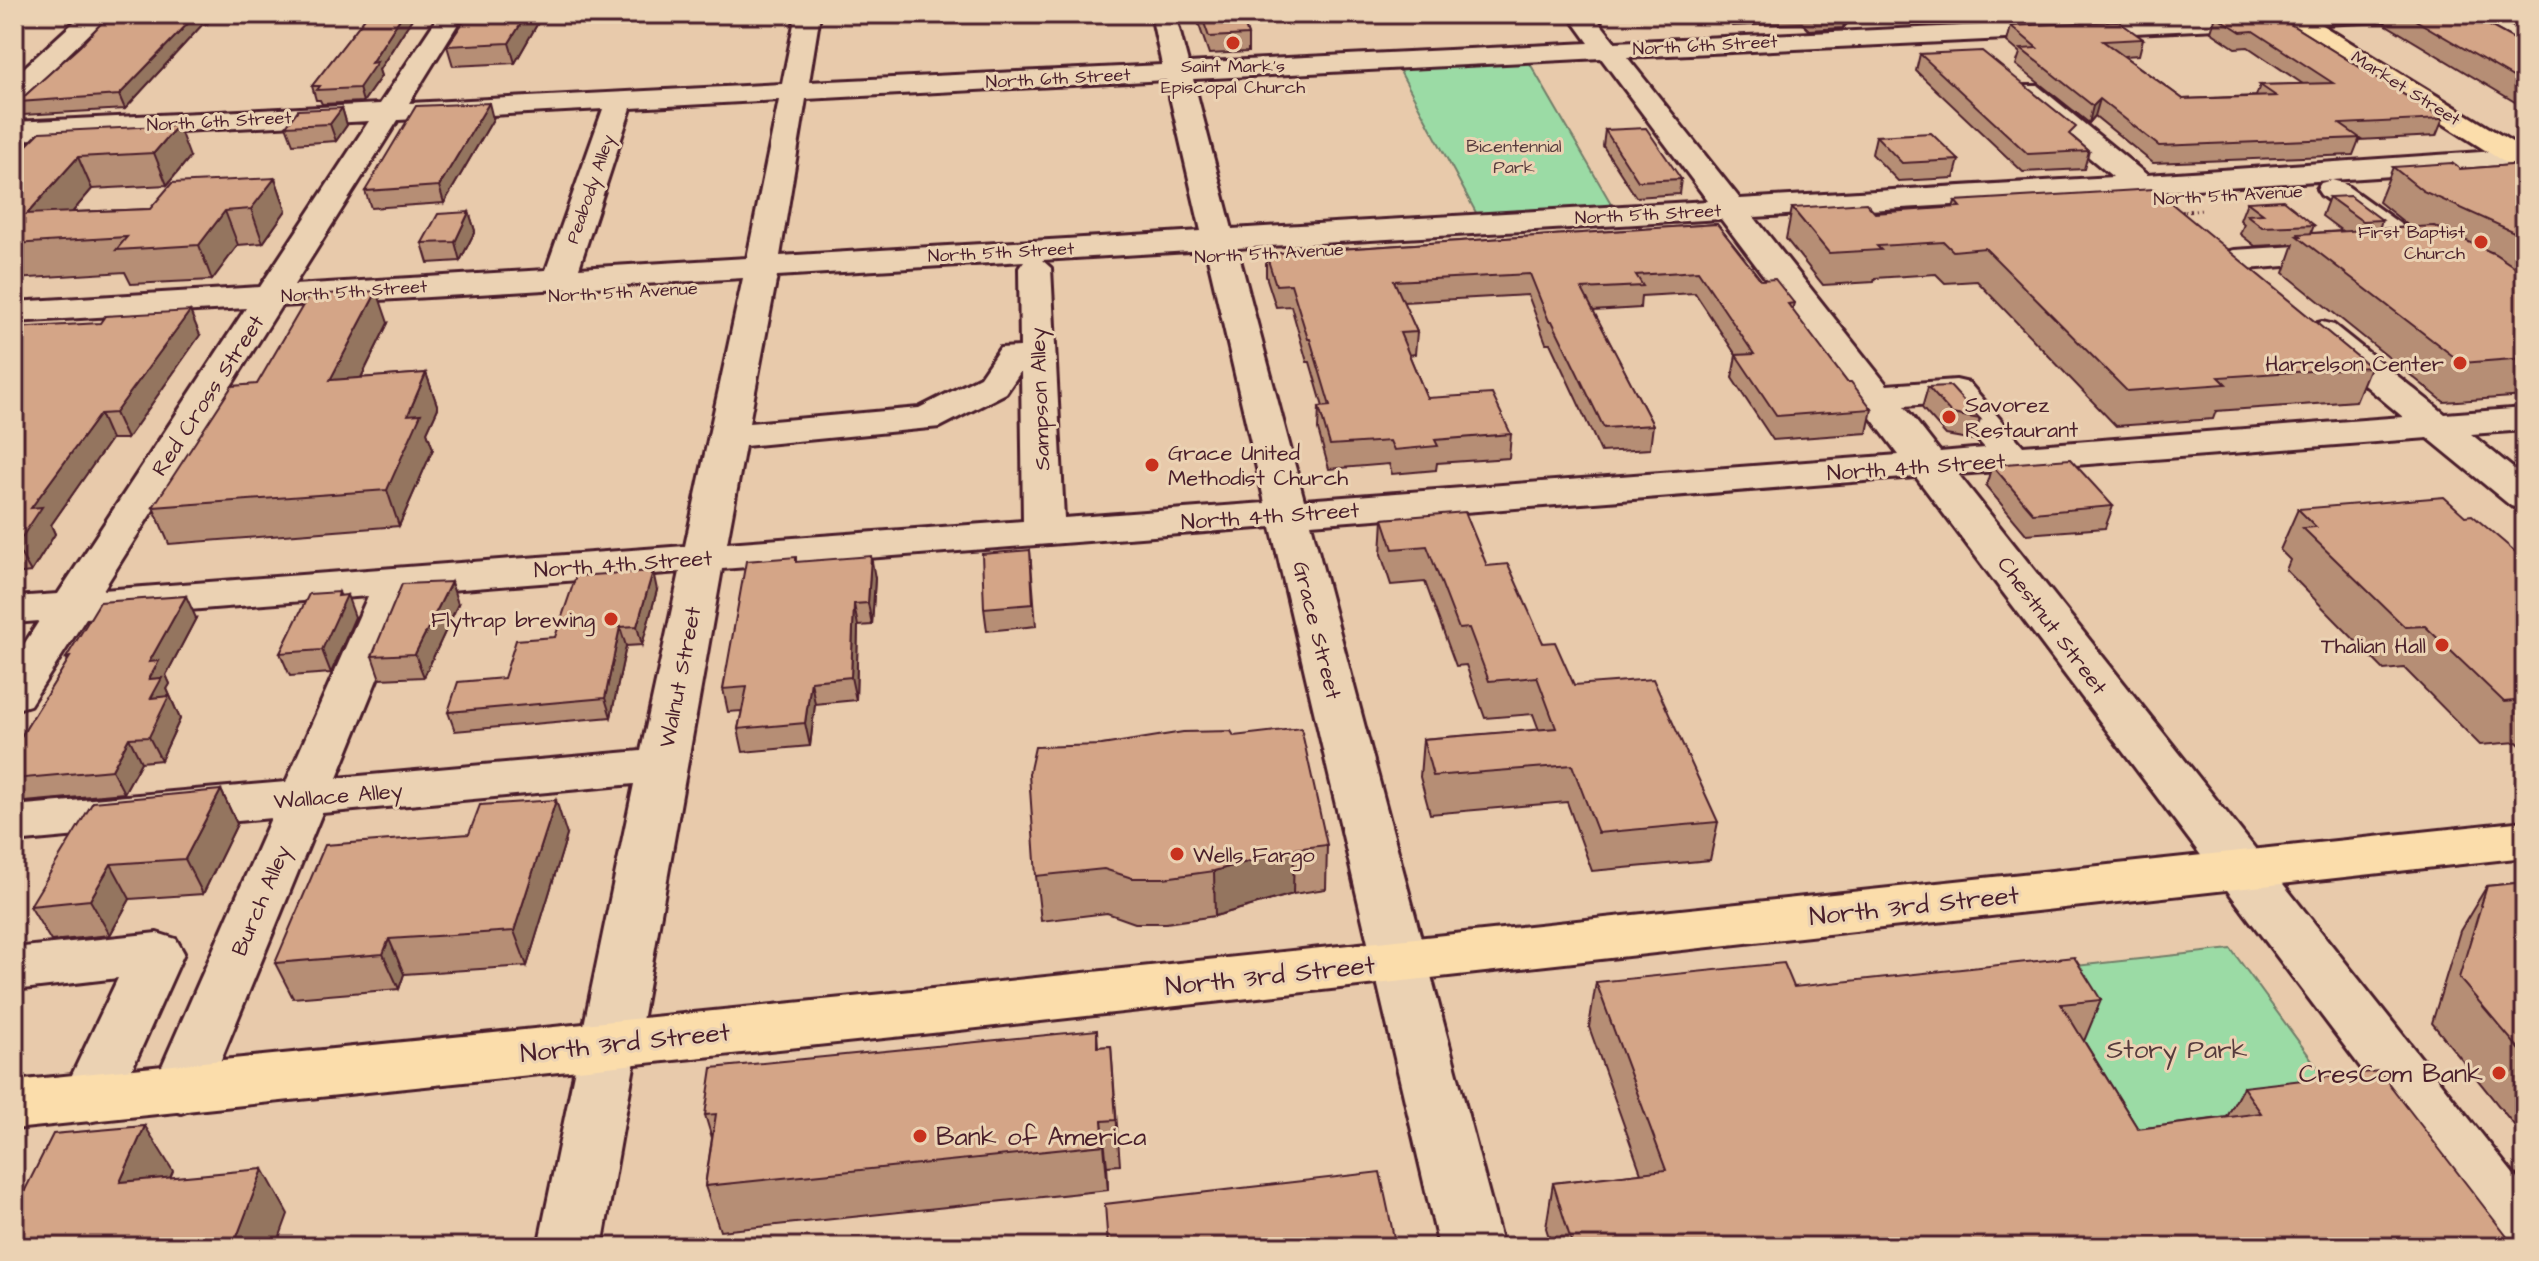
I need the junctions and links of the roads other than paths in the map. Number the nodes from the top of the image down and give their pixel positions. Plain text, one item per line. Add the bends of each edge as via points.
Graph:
1 (98, 14) edge
2 (452, 14) edge
3 (808, 14) edge
4 (1163, 14) edge
5 (1580, 14) edge
6 (2385, 14) edge
7 (2467, 14) edge
8 (2306, 16) edge
9 (1945, 24) edge
10 (2525, 44) edge
11 (1608, 50) junction
12 (1178, 72) junction
13 (14, 91) edge
14 (791, 91) junction
15 (620, 100) junction
16 (388, 113) junction
17 (14, 131) edge
18 (2524, 158) edge
19 (2332, 189) junction
20 (2159, 199) junction
21 (2286, 208) junction
22 (1737, 216) junction
23 (1220, 247) junction
24 (2423, 249) junction
25 (2345, 253) junction
26 (1035, 268) junction
27 (760, 275) junction
28 (559, 279) junction
29 (2525, 304) edge
30 (265, 306) junction
31 (14, 312) edge
32 (14, 330) edge
33 (1013, 356) dead end
34 (1878, 397) junction
35 (2525, 419) edge
36 (2435, 425) junction
37 (727, 436) junction
38 (2014, 459) junction
39 (1930, 464) junction
40 (2525, 498) edge
41 (1288, 513) junction
42 (1044, 531) junction
43 (702, 557) junction
44 (396, 580) junction
45 (72, 606) junction
46 (14, 610) edge
47 (14, 695) edge
48 (662, 765) junction
49 (303, 798) junction
50 (14, 824) edge
51 (2523, 841) edge
52 (2240, 869) junction
53 (1400, 961) junction
54 (14, 969) edge
55 (610, 1043) junction
56 (181, 1089) junction
57 (90, 1098) junction
58 (14, 1105) edge
59 (2525, 1237) edge
60 (570, 1247) edge
61 (1471, 1247) edge

1 - 13 street
2 - 16 street, Red Cross Street
3 - 14 street, Walnut Street
4 - 12 street, Grace Street
5 - 11 street, Chestnut Street
6 - 8 street, North 6th Street
7 - 10 street
8 - 9 street, North 6th Street
8 - 18 main road, Market Street
9 - 11 street, North 6th Street
9 - 20 street
11 - 12 street, North 6th Street
11 - 22 street, Chestnut Street
12 - 14 street, North 6th Street
12 - 23 street, Grace Street
14 - 15 street, North 6th Street
14 - 27 street, Walnut Street
15 - 16 street, North 6th Street
15 - 28 street, Peabody Alley
16 - 17 street, North 6th Street
16 - 30 street, Red Cross Street
18 - 19 street, North 5th Avenue
18 - 20 street, North 5th Avenue
19 - 21 street, North 5th Avenue
19 - 24 street via 2396,236
20 - 21 street, North 5th Avenue
20 - 22 street, North 5th Avenue
21 - 25 street
22 - 23 street, North 5th Avenue
22 - 34 street, Chestnut Street
23 - 26 street, North 5th Avenue
23 - 27 street, North 5th Street
23 - 41 street, Grace Street
24 - 25 street
24 - 29 street via 2492,281
25 - 36 street via 2222,251
26 - 27 street, North 5th Avenue
26 - 42 street, Sampson Alley
27 - 28 street, North 5th Street
27 - 30 street, North 5th Avenue
27 - 37 street, Walnut Street
28 - 30 street, North 5th Street
30 - 31 street, North 5th Avenue
30 - 32 street, North 5th Avenue
30 - 45 street, Red Cross Street
33 - 37 street via 993,385 927,419
34 - 38 street via 1956,391
34 - 39 street, Chestnut Street
35 - 36 street, North 4th Street
36 - 38 street, North 4th Street
36 - 40 street
37 - 43 street, Walnut Street
38 - 39 street, North 4th Street
39 - 41 street, North 4th Street
39 - 52 street, Chestnut Street
41 - 42 street, North 4th Street
41 - 53 street, Grace Street
42 - 43 street, North 4th Street
43 - 44 street, North 4th Street
43 - 48 street, Walnut Street
44 - 45 street, North 4th Street
44 - 49 street, Burch Alley
45 - 46 street, North 4th Street
45 - 47 street, Red Cross Street
48 - 49 street, Wallace Alley
48 - 55 street, Walnut Street
49 - 50 street, Wallace Alley
49 - 56 street, Burch Alley
51 - 52 main road, North 3rd Street
52 - 53 main road, North 3rd Street
52 - 59 street, Chestnut Street
53 - 55 main road, North 3rd Street
53 - 61 street, Grace Street
54 - 57 street via 157,953
55 - 56 main road, North 3rd Street
55 - 60 street, Walnut Street
56 - 57 main road, North 3rd Street
57 - 58 main road, North 3rd Street

